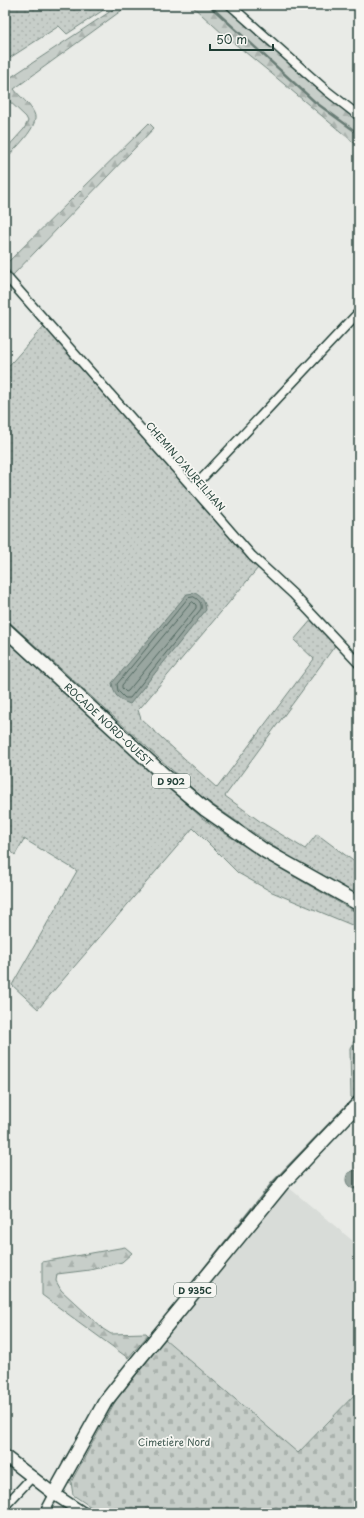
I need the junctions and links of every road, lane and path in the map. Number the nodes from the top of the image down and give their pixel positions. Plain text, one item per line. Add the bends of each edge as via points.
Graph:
1 (230, 5) edge
2 (359, 116) edge
3 (5, 275) edge
4 (359, 312) edge
5 (193, 488) junction
6 (5, 628) edge
7 (359, 664) edge
8 (359, 904) edge
9 (359, 1103) edge
10 (5, 1456) edge
11 (33, 1476) junction
12 (54, 1494) junction
13 (5, 1506) edge
14 (44, 1513) edge
15 (83, 1513) edge

1 - 2 street
3 - 5 street, CHEMIN D'AUREILHAN
4 - 5 street
5 - 7 street, CHEMIN D'AUREILHAN via 252,556 305,606
6 - 8 main road, ROCADE NORD-OUEST / D 902 via 164,775 206,810 265,851
9 - 12 main road, D 935C via 283,1183 105,1402
10 - 11 main road
11 - 12 main road
11 - 13 street
12 - 14 street
12 - 15 main road

